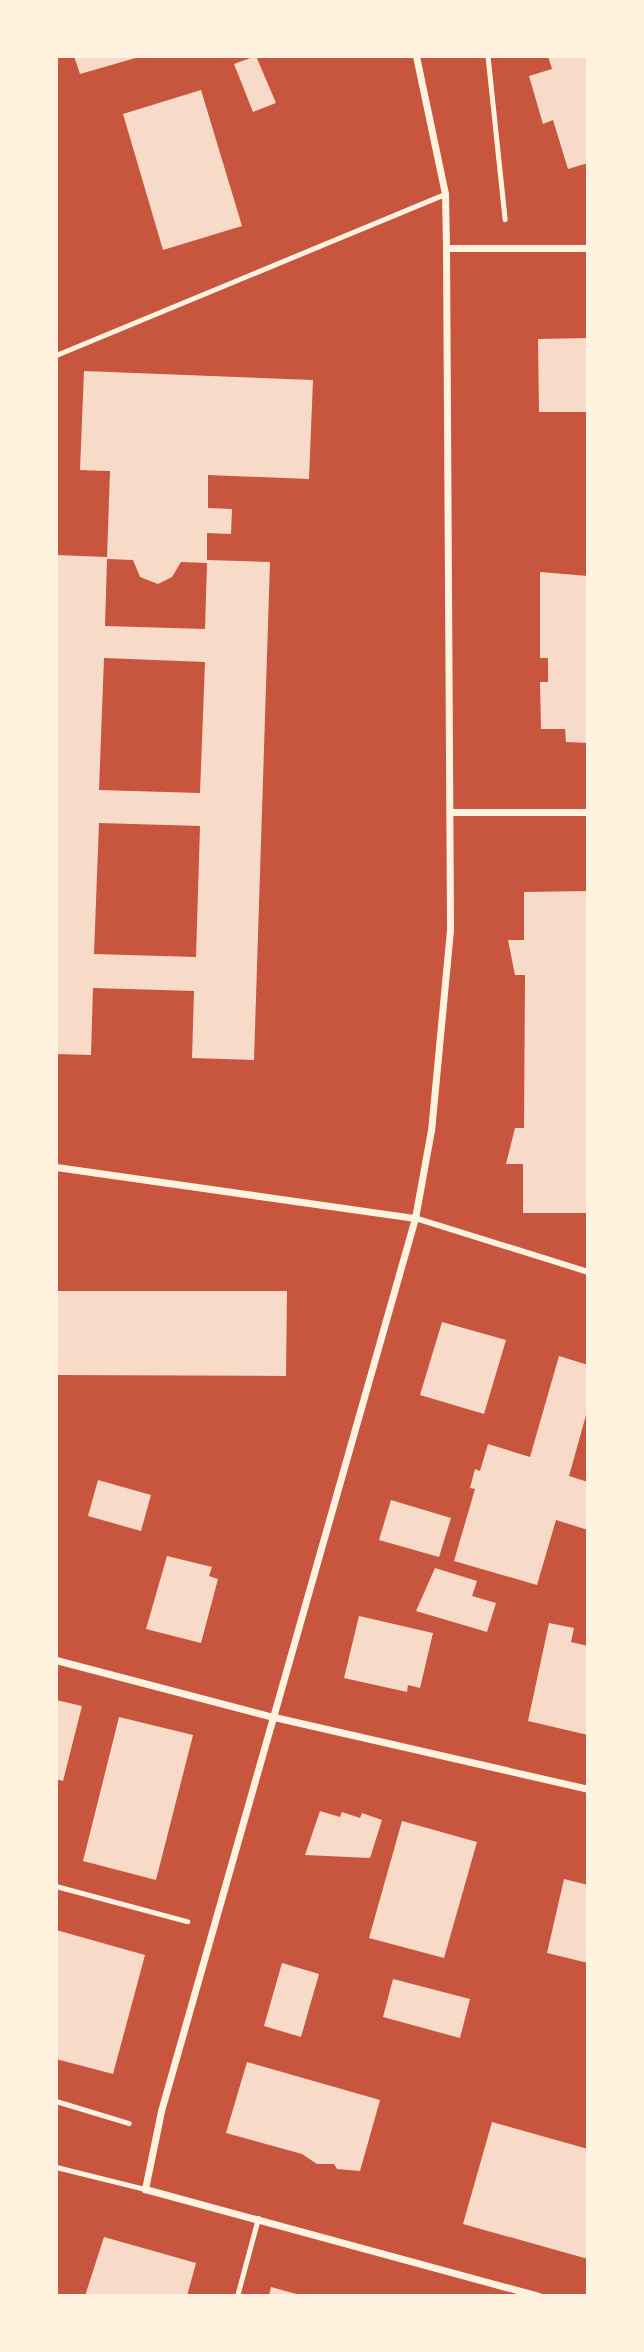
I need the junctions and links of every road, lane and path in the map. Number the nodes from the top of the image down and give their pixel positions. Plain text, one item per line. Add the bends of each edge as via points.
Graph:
1 (416, 56) edge
2 (488, 56) edge
3 (445, 194) junction
4 (446, 248) junction
5 (507, 248) junction
6 (588, 248) edge
7 (56, 355) edge
8 (452, 812) junction
9 (588, 812) edge
10 (56, 1167) edge
11 (415, 1218) junction
12 (588, 1272) edge
13 (56, 1660) edge
14 (274, 1717) junction
15 (588, 1789) edge
16 (56, 1886) edge
17 (212, 1928) junction
18 (56, 2101) edge
19 (155, 2131) junction
20 (56, 2167) edge
21 (145, 2189) junction
22 (258, 2218) junction
23 (237, 2296) edge
24 (538, 2296) edge

1 - 3 street
2 - 5 path
3 - 4 street
3 - 7 lane
4 - 5 street
4 - 8 street
5 - 6 street
8 - 9 street
8 - 11 street via 441,1050
10 - 11 street
11 - 12 street
11 - 14 street
13 - 14 street
14 - 15 street
14 - 17 street
16 - 17 path
17 - 19 street
18 - 19 path
19 - 21 street
20 - 21 lane
21 - 22 street
22 - 23 lane
22 - 24 street

